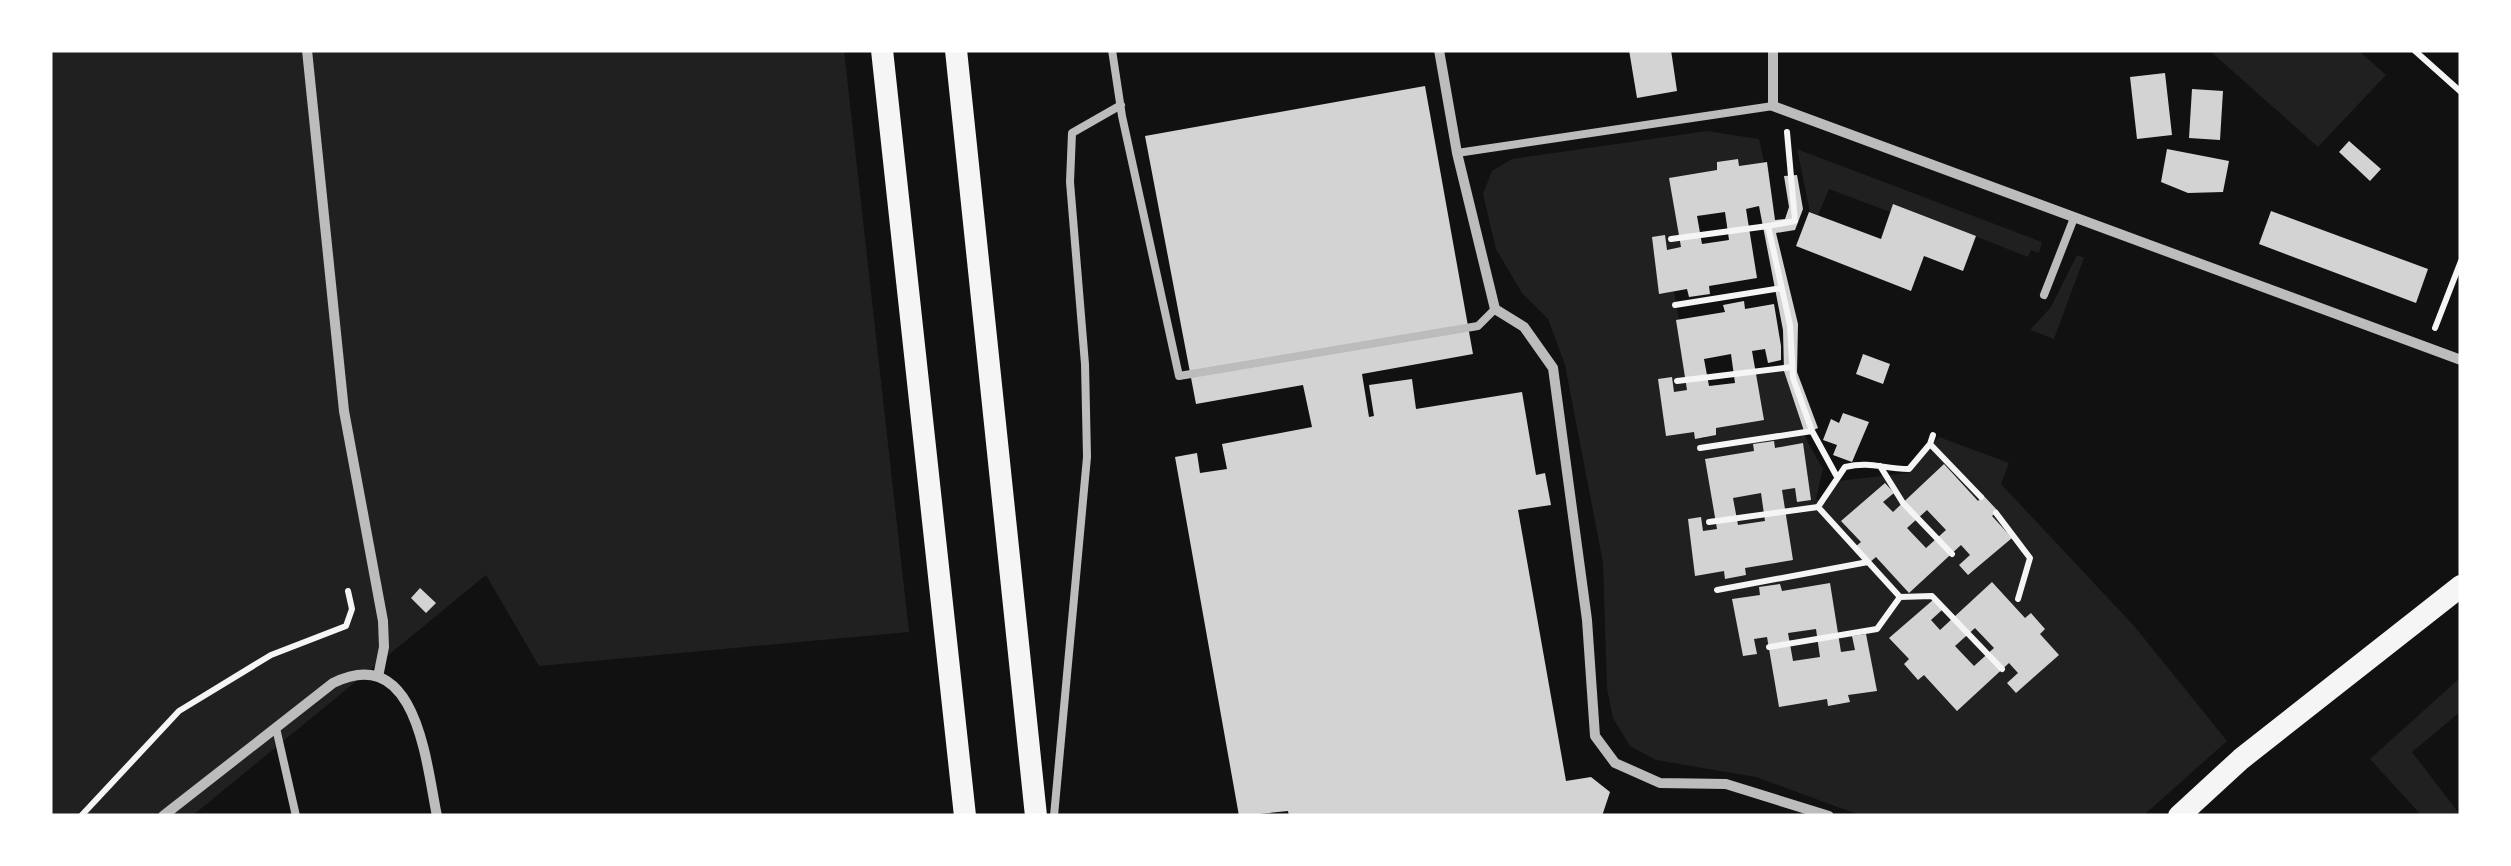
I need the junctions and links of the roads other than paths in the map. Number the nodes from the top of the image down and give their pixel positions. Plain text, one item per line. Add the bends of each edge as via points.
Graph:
1 (307, 50) edge
2 (882, 50) edge
3 (956, 50) edge
4 (1112, 50) edge
5 (1439, 50) edge
6 (1774, 50) edge
7 (1120, 105) junction
8 (1779, 108) junction
9 (1457, 154) junction
10 (2074, 218) junction
11 (2044, 295) dead end
12 (1494, 309) junction
13 (2461, 360) edge
14 (2461, 586) edge
15 (378, 677) junction
16 (276, 728) junction
17 (163, 816) edge
18 (296, 816) edge
19 (437, 816) edge
20 (965, 816) edge
21 (1036, 816) edge
22 (1054, 816) edge
23 (1829, 816) edge
24 (2179, 816) edge

1 - 15 street via 344,411 383,620
2 - 20 main road
3 - 21 main road
4 - 7 lane
5 - 9 street
6 - 8 street
7 - 12 lane via 1180,376 1478,326
7 - 22 lane via 1072,133 1087,457
8 - 9 lane
8 - 10 street
9 - 12 street
10 - 11 lane
10 - 13 street
12 - 23 street via 1524,327 1553,368 1588,620 1595,736 1615,763 1660,783 1726,784
14 - 24 main road
15 - 16 street via 334,683
15 - 19 street via 409,700
16 - 17 street
16 - 18 lane

